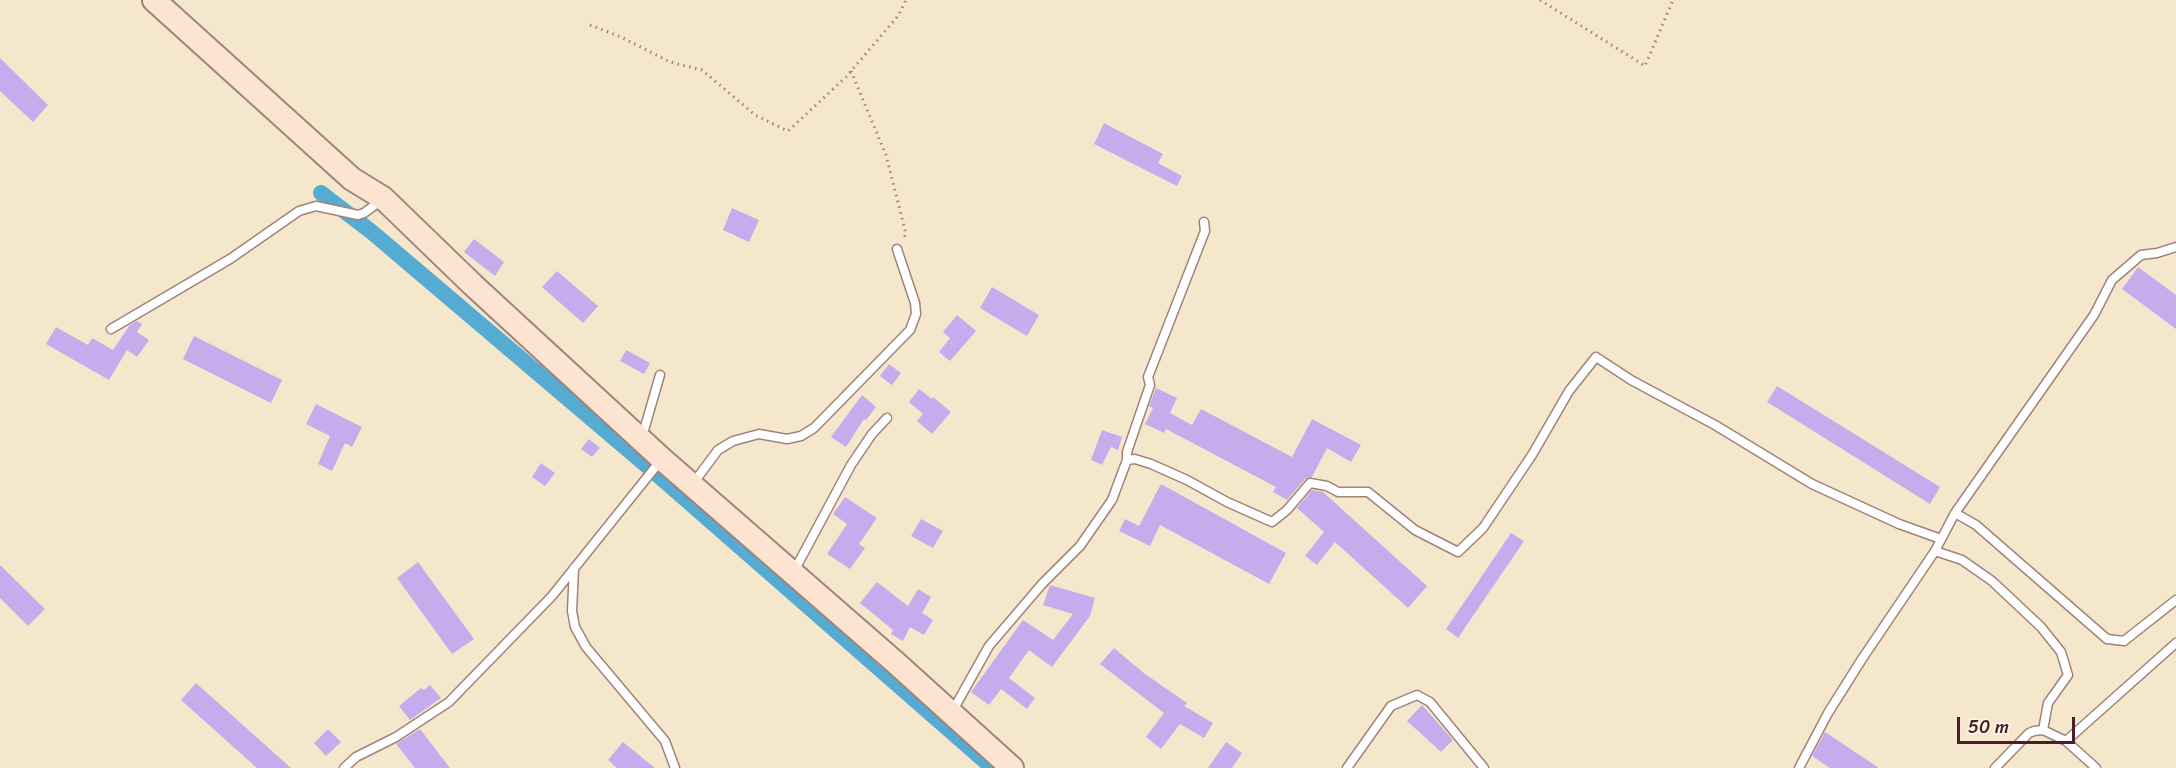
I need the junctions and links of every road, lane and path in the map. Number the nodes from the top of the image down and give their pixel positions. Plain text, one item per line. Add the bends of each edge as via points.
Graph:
1 (153, 0) edge
2 (906, 0) edge
3 (1540, 0) edge
4 (1672, 0) edge
5 (591, 25) dead end
6 (851, 71) junction
7 (383, 198) junction
8 (1204, 222) dead end
9 (2176, 248) edge
10 (897, 249) joint
11 (111, 329) dead end
12 (660, 375) dead end
13 (887, 418) dead end
14 (642, 441) junction
15 (662, 459) junction
16 (1126, 460) junction
17 (692, 485) junction
18 (1955, 513) junction
19 (1941, 539) junction
20 (1935, 551) junction
21 (574, 568) junction
22 (793, 574) junction
23 (2176, 600) edge
24 (2176, 642) edge
25 (951, 712) junction
26 (2043, 730) junction
27 (2066, 741) junction
28 (344, 768) edge
29 (675, 768) edge
30 (1012, 768) edge
31 (1347, 768) edge
32 (1484, 768) edge
33 (1799, 768) edge
34 (1995, 768) edge
35 (2096, 768) edge

1 - 7 street via 345,172
2 - 6 path via 898,16
3 - 4 path via 1644,66
5 - 6 path via 670,62 702,70 755,115 788,131
6 - 10 path via 889,167 906,234
7 - 11 lane via 358,215 316,206 299,211 231,259
7 - 14 street
8 - 16 lane via 1205,231 1148,377 1150,385
9 - 18 lane via 2141,255 2112,280 2094,315
10 - 17 lane via 915,303 910,330 814,428 787,439 759,434 733,441 718,450
12 - 14 lane
13 - 22 lane via 851,465
14 - 15 street
15 - 17 street
15 - 21 lane
16 - 19 lane via 1151,464 1272,522 1310,483 1338,492 1368,492 1415,530 1458,552 1483,528 1569,392 1596,357 1812,484
16 - 25 lane via 1112,500 1080,546 989,646
17 - 22 street
18 - 19 lane
18 - 23 lane via 1976,525 2108,639 2124,641
19 - 20 lane
20 - 26 lane via 1962,560 1992,581 2041,627 2061,652 2068,675 2048,703
20 - 33 lane via 1856,668
21 - 28 lane via 552,596 449,702
21 - 29 lane via 575,627 586,647 665,741
22 - 25 street
24 - 27 lane
25 - 30 street
26 - 27 lane
26 - 34 lane via 2029,734
27 - 35 lane
31 - 32 lane via 1391,706 1417,696 1430,702

